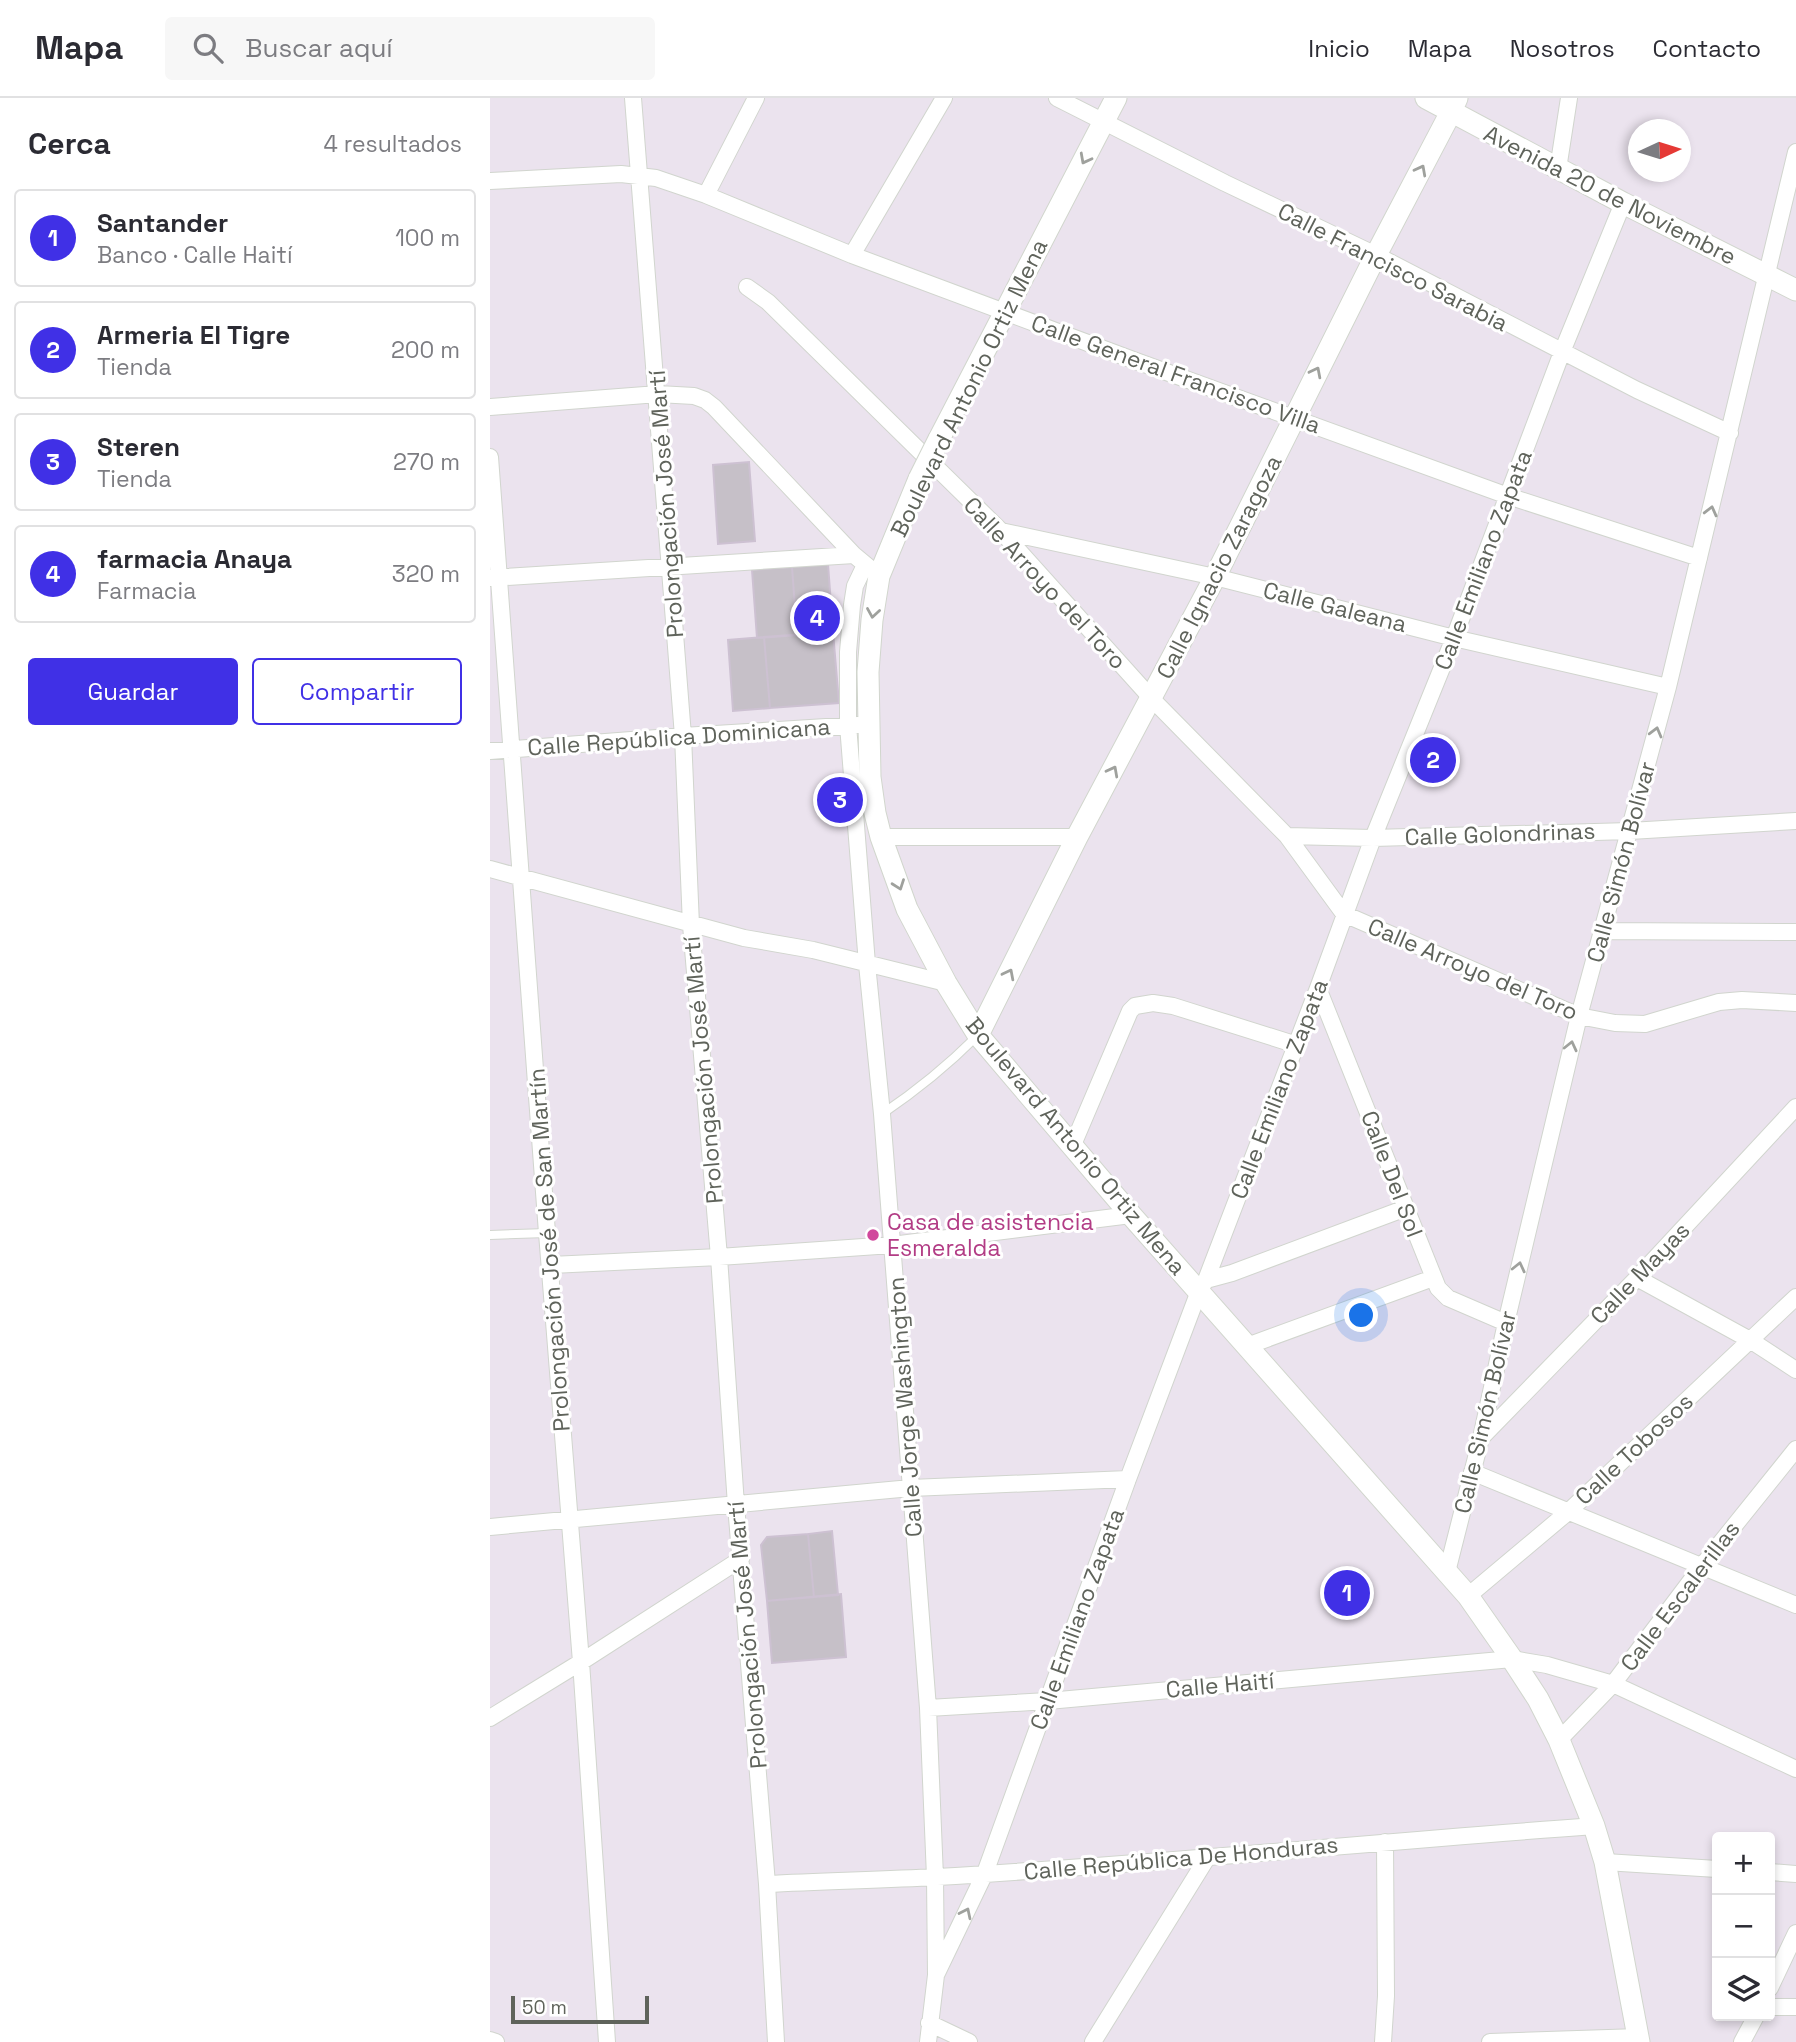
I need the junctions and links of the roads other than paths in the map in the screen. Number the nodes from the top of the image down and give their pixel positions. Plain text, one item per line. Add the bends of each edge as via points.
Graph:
1 (633, 98) edge
2 (756, 98) edge
3 (944, 98) edge
4 (1057, 98) edge
5 (1116, 98) edge
6 (1426, 98) edge
7 (1569, 98) edge
8 (1454, 105) edge
9 (1104, 122) junction
10 (1796, 152) edge
11 (1558, 169) junction
12 (639, 175) junction
13 (490, 181) edge
14 (706, 195) junction
15 (1623, 203) junction
16 (852, 255) junction
17 (1376, 255) junction
18 (1766, 275) junction
19 (747, 287) dead end
20 (1796, 290) edge
21 (1004, 312) junction
22 (1562, 352) junction
23 (657, 394) junction
24 (490, 407) edge
25 (1294, 417) junction
26 (1730, 433) junction
27 (490, 457) edge
28 (1508, 496) junction
29 (1001, 531) junction
30 (1699, 558) junction
31 (866, 565) junction
32 (670, 566) junction
33 (1215, 577) junction
34 (495, 578) edge
35 (1454, 638) junction
36 (1668, 687) junction
37 (1152, 699) junction
38 (858, 725) junction
39 (684, 736) junction
40 (511, 750) junction
41 (490, 751) edge
42 (1796, 821) edge
43 (1630, 831) junction
44 (1287, 836) junction
45 (881, 837) junction
46 (1077, 837) junction
47 (1373, 838) junction
48 (490, 869) edge
49 (521, 877) junction
50 (1344, 914) junction
51 (691, 925) junction
52 (1602, 931) junction
53 (1796, 932) edge
54 (867, 964) junction
55 (946, 983) junction
56 (1318, 988) junction
57 (1796, 1003) edge
58 (1579, 1016) junction
59 (978, 1035) junction
60 (1297, 1045) junction
61 (1796, 1107) edge
62 (882, 1114) junction
63 (1072, 1147) junction
64 (1406, 1208) junction
65 (1131, 1215) junction
66 (547, 1233) junction
67 (490, 1235) edge
68 (892, 1245) junction
69 (719, 1257) junction
70 (551, 1265) junction
71 (1637, 1278) junction
72 (1433, 1279) junction
73 (1203, 1286) junction
74 (1796, 1297) edge
75 (1506, 1323) junction
76 (1750, 1340) junction
77 (1247, 1346) junction
78 (1796, 1370) edge
79 (1481, 1437) junction
80 (1796, 1449) edge
81 (1472, 1472) junction
82 (1128, 1479) junction
83 (911, 1488) junction
84 (736, 1505) junction
85 (1568, 1512) junction
86 (569, 1519) junction
87 (490, 1527) edge
88 (741, 1559) junction
89 (1702, 1566) junction
90 (1447, 1572) junction
91 (1468, 1596) junction
92 (1796, 1605) edge
93 (1512, 1658) junction
94 (582, 1662) junction
95 (1613, 1684) junction
96 (1048, 1701) junction
97 (928, 1708) junction
98 (490, 1717) edge
99 (1559, 1740) junction
100 (1796, 1769) edge
101 (1594, 1826) junction
102 (1385, 1842) junction
103 (1207, 1858) junction
104 (1605, 1861) junction
105 (1712, 1869) edge
106 (1775, 1872) edge
107 (985, 1873) junction
108 (1796, 1874) edge
109 (935, 1877) junction
110 (767, 1884) junction
111 (1796, 1933) edge
112 (936, 1975) junction
113 (1775, 1977) edge
114 (1775, 2007) edge
115 (1796, 2007) edge
116 (1753, 2021) edge
117 (929, 2023) junction
118 (490, 2040) edge
119 (1639, 2040) edge
120 (496, 2042) edge
121 (607, 2042) edge
122 (776, 2042) edge
123 (928, 2042) edge
124 (970, 2042) edge
125 (1093, 2042) edge
126 (1383, 2042) edge
127 (1490, 2042) edge
128 (1742, 2042) edge

1 - 12 street, Prolongación José Martí
2 - 14 street
3 - 16 street
4 - 9 street, Calle Francisco Sarabia
5 - 9 main road, Boulevard Antonio Ortiz Mena
6 - 8 main road, Avenida 20 de Noviembre
7 - 11 street
8 - 11 main road, Avenida 20 de Noviembre
17 -> 8 main road, Calle Ignacio Zaragoza
9 - 17 street, Calle Francisco Sarabia
9 -> 21 main road, Boulevard Antonio Ortiz Mena
10 - 18 street, Calle Simón Bolívar
11 - 15 main road, Avenida 20 de Noviembre
12 - 13 street, Calle General Francisco Villa
12 - 14 street, Calle General Francisco Villa
12 - 23 street, Prolongación José Martí
14 - 16 street, Calle General Francisco Villa
15 - 18 main road, Avenida 20 de Noviembre
15 - 22 street, Calle Emiliano Zapata
16 - 21 street, Calle General Francisco Villa
17 - 22 street, Calle Francisco Sarabia
25 -> 17 main road, Calle Ignacio Zaragoza
18 - 20 main road, Avenida 20 de Noviembre
18 - 26 street, Calle Simón Bolívar
19 - 29 street, Calle Arroyo del Toro via 768,302
21 - 25 street, Calle General Francisco Villa
21 - 31 main road, Boulevard Antonio Ortiz Mena, bridge via 919,479
22 - 26 street, Calle Francisco Sarabia
22 - 28 street, Calle Emiliano Zapata
23 - 24 street
23 - 31 street via 694,396 714,407
23 - 32 street, Prolongación José Martí
25 - 28 street, Calle General Francisco Villa
25 - 33 main road, Calle Ignacio Zaragoza
30 -> 26 street, Calle Simón Bolívar
27 - 34 street, Prolongación José de San Martín
28 - 30 street, Calle General Francisco Villa
28 - 35 street, Calle Emiliano Zapata
29 - 33 street, Calle Galeana
29 - 37 street, Calle Arroyo del Toro
30 - 36 street, Calle Simón Bolívar
31 - 32 street
31 - 38 main road, Boulevard Antonio Ortiz Mena via 871,633
32 - 34 street
32 - 39 street, Prolongación José Martí
33 - 35 street, Calle Galeana
33 - 37 main road, Calle Ignacio Zaragoza
34 - 40 street, Prolongación José de San Martín
35 - 36 street, Calle Galeana
35 - 47 street, Calle Emiliano Zapata
43 -> 36 street, Calle Simón Bolívar
37 - 44 street, Calle Arroyo del Toro
46 -> 37 main road, Calle Ignacio Zaragoza
38 - 39 street, Calle República Dominicana
38 - 45 main road, Boulevard Antonio Ortiz Mena
38 - 54 street, Calle Jorge Washington
39 - 40 street, Calle República Dominicana
39 - 51 street, Prolongación José Martí
40 - 41 street, Calle República Dominicana
40 - 49 street, Prolongación José de San Martín
42 - 43 street, Calle Golondrinas
43 - 47 street, Calle Golondrinas
43 - 52 street, Calle Simón Bolívar
44 - 47 street, Calle Golondrinas
44 - 50 street, Calle Arroyo del Toro
45 - 46 street
45 -> 55 main road, Boulevard Antonio Ortiz Mena via 907,909
59 -> 46 main road, Calle Ignacio Zaragoza
47 - 50 street, Calle Emiliano Zapata
48 - 49 street
49 - 51 street
49 - 66 street, Prolongación José de San Martín
50 - 56 street, Calle Emiliano Zapata
50 - 58 street, Calle Arroyo del Toro
51 - 54 street
51 - 69 street, Prolongación José Martí
52 - 53 street
52 - 58 street, Calle Simón Bolívar
54 - 55 street
54 - 62 street, Calle Jorge Washington
55 - 59 main road, Boulevard Antonio Ortiz Mena
56 - 60 street, Calle Emiliano Zapata
56 - 64 street, Calle Del Sol
57 - 58 street, Calle Arroyo del Toro via 1719,1002 1645,1024
75 -> 58 street, Calle Simón Bolívar
59 - 62 lane via 951,1062
59 - 63 main road, Boulevard Antonio Ortiz Mena
60 - 63 street via 1173,1006 1141,1003 1130,1011
60 - 73 street, Calle Emiliano Zapata
61 - 71 street, Calle Mayas
62 - 68 street, Calle Jorge Washington
63 - 65 main road, Boulevard Antonio Ortiz Mena
64 - 72 street, Calle Del Sol
64 - 73 street
65 - 68 street
65 - 73 main road, Boulevard Antonio Ortiz Mena
66 - 67 lane
66 - 70 street, Prolongación José de San Martín
68 - 69 street
68 - 83 street, Calle Jorge Washington
69 - 70 street
69 - 84 street, Prolongación José Martí
70 - 86 street, Prolongación José de San Martín
71 - 76 street
71 - 79 street, Calle Mayas
72 - 75 street, Calle Del Sol via 1448,1298
72 - 77 street
73 - 77 main road, Boulevard Antonio Ortiz Mena
73 - 82 street, Calle Emiliano Zapata
74 - 76 street, Calle Tobosos
75 - 79 street, Calle Simón Bolívar
76 - 78 street
76 - 85 street, Calle Tobosos
77 - 90 main road, Boulevard Antonio Ortiz Mena
79 - 81 street, Calle Simón Bolívar
80 - 89 street, Calle Escalerillas
81 - 85 street
81 - 90 street, Calle Simón Bolívar
82 - 83 street
82 - 96 street, Calle Emiliano Zapata
83 - 84 street
83 - 97 street, Calle Jorge Washington
84 - 86 street
84 - 88 street, Prolongación José Martí
85 - 89 street
85 - 91 street, Calle Tobosos
86 - 87 street
86 - 94 street, Prolongación José de San Martín
88 - 94 street
88 - 110 street, Prolongación José Martí
89 - 92 street
89 - 95 street, Calle Escalerillas
90 - 91 main road, Boulevard Antonio Ortiz Mena
91 - 93 main road, Boulevard Antonio Ortiz Mena
93 - 95 street, Calle Haití
93 - 96 street, Calle Haití
93 - 99 main road, Boulevard Antonio Ortiz Mena
94 - 98 street
94 - 121 street, Prolongación José de San Martín
95 - 99 street, Calle Escalerillas
95 - 100 street, Calle Haití
96 - 97 street, Calle Haití
96 - 107 street, Calle Emiliano Zapata
97 - 109 street, Calle Jorge Washington
99 - 101 main road, Boulevard Antonio Ortiz Mena
101 - 102 street, Calle República De Honduras
101 - 104 main road, Boulevard Antonio Ortiz Mena
102 - 103 street, Calle República De Honduras
102 - 126 street
103 - 107 street, Calle República De Honduras
103 - 125 street
104 - 105 street
104 - 119 main road, Boulevard Antonio Ortiz Mena
106 - 108 street
107 - 109 street, Calle República De Honduras
112 -> 107 street, Calle Emiliano Zapata
109 - 110 street, Calle República De Honduras
109 - 112 street, Calle Jorge Washington
110 - 122 street, Prolongación José Martí
111 - 113 street
112 - 117 street, Calle Jorge Washington
114 - 115 street
116 - 128 street
117 - 123 street, Calle Jorge Washington
117 - 124 street
118 - 120 street
119 - 127 street

